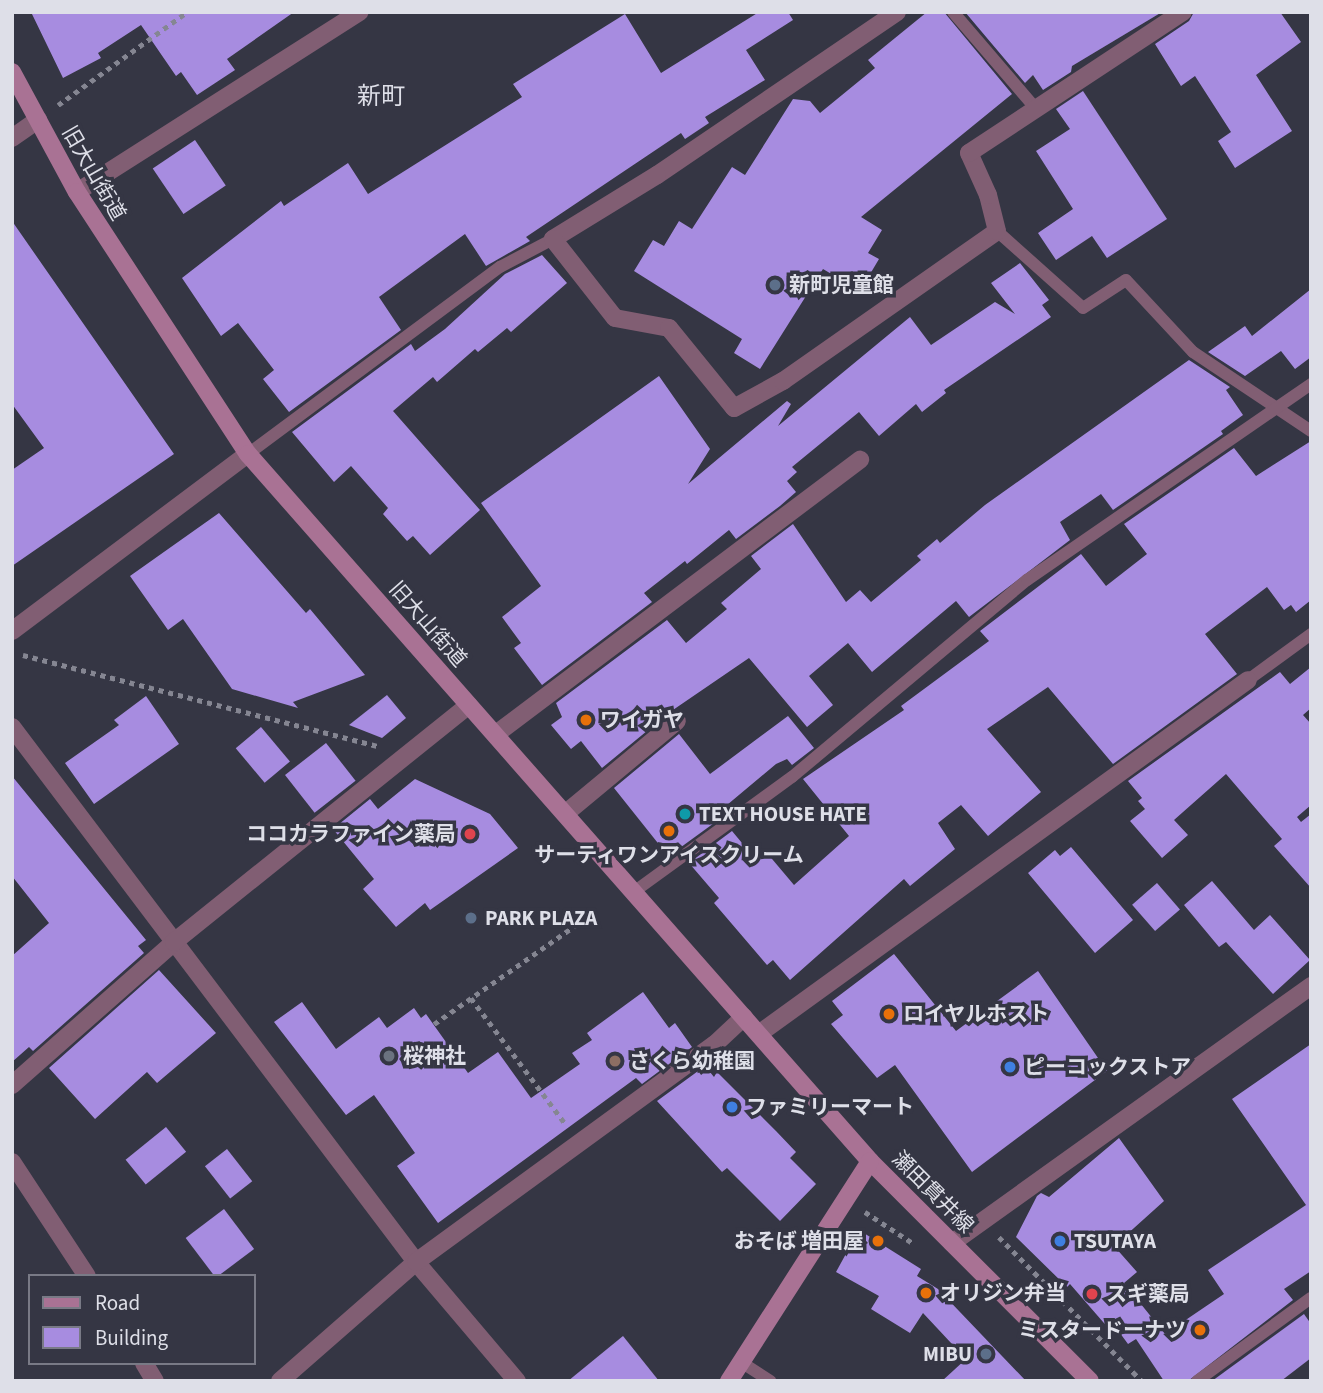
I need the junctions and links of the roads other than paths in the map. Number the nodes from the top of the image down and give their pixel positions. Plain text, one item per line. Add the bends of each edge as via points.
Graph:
1 (360, 12) edge
2 (897, 12) edge
3 (953, 12) edge
4 (1183, 12) edge
5 (12, 72) edge
6 (1036, 109) junction
7 (38, 120) junction
8 (12, 138) edge
9 (76, 192) junction
10 (997, 231) junction
11 (553, 239) junction
12 (1311, 384) edge
13 (1277, 406) junction
14 (1311, 431) edge
15 (248, 454) junction
16 (860, 460) dead end
17 (12, 631) edge
18 (1311, 634) edge
19 (1248, 680) joint
20 (469, 705) junction
21 (677, 721) dead end
22 (12, 727) edge
23 (496, 734) junction
24 (566, 813) junction
25 (635, 891) junction
26 (174, 942) junction
27 (1311, 986) edge
28 (744, 1017) junction
29 (760, 1033) junction
30 (12, 1085) edge
31 (870, 1161) junction
32 (12, 1162) edge
33 (952, 1243) junction
34 (416, 1262) junction
35 (86, 1274) edge
36 (1311, 1298) edge
37 (741, 1362) junction
38 (145, 1365) edge
39 (1083, 1378) edge
40 (155, 1381) edge
41 (280, 1381) edge
42 (517, 1381) edge
43 (729, 1381) edge
44 (770, 1381) edge
45 (1197, 1381) edge

1 - 9 street
2 - 11 street
3 - 6 lane
4 - 6 street
5 - 7 street, 旧大山街道
6 - 10 street via 969,153 988,195
7 - 8 street
7 - 9 street, 旧大山街道
9 - 15 street, 旧大山街道
10 - 11 street via 783,381 734,408 669,328 615,317
10 - 13 lane via 1083,308 1126,280 1193,352
11 - 15 lane via 500,267
12 - 13 lane
13 - 14 lane
13 - 25 lane via 1027,580 792,777
15 - 17 street
15 - 20 street, 旧大山街道
16 - 23 street
18 - 19 lane
19 - 29 street
20 - 23 street, 旧大山街道
20 - 26 street
21 - 24 street
22 - 26 street
23 - 24 street, 旧大山街道
24 - 25 street, 旧大山街道
25 - 28 street, 旧大山街道
26 - 30 street
26 - 34 street
27 - 33 street
28 - 29 street, 旧大山街道
28 - 34 street via 714,1045
29 - 31 street, 旧大山街道
31 - 33 street, 瀬田貫井線
31 - 37 street, 瀬田貫井線
32 - 35 street
33 - 39 street, 瀬田貫井線
34 - 41 street
34 - 42 street
36 - 45 lane
37 - 43 street, 瀬田貫井線
37 - 44 lane
38 - 40 street

